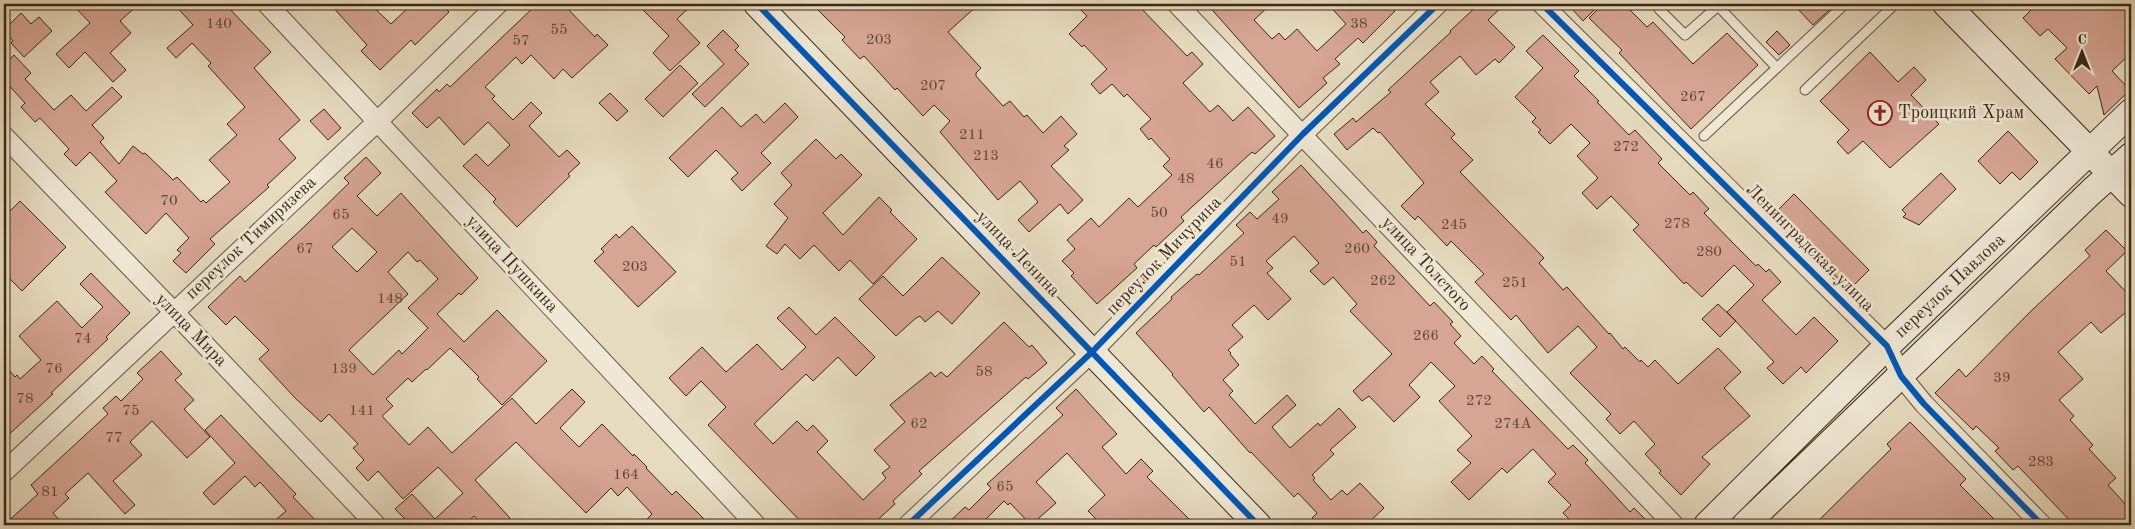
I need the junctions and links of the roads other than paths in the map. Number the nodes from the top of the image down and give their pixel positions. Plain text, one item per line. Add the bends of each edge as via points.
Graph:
1 (267, 4) edge
2 (498, 4) edge
3 (757, 4) edge
4 (1177, 4) edge
5 (1438, 4) edge
6 (1542, 4) edge
7 (1845, 4) edge
8 (1895, 4) edge
9 (1946, 4) edge
10 (1659, 9) dead end
11 (1777, 68) junction
12 (1805, 90) dead end
13 (2131, 112) edge
14 (378, 121) junction
15 (1303, 134) junction
16 (4, 136) edge
17 (1704, 136) dead end
18 (2090, 151) junction
19 (2131, 156) edge
20 (2112, 174) junction
21 (2131, 194) edge
22 (173, 311) junction
23 (1887, 346) junction
24 (1092, 352) junction
25 (1901, 376) junction
26 (4, 472) edge
27 (376, 525) edge
28 (756, 525) edge
29 (908, 525) edge
30 (1258, 525) edge
31 (1674, 525) edge
32 (1707, 525) edge
33 (1745, 525) edge
34 (2042, 525) edge

1 - 14 street, улица Пушкина
2 - 14 street, переулок Тимирязева
3 - 24 street, улица Ленина
4 - 15 street, улица Толстого
5 - 15 street, переулок Мичурина
6 - 23 street, Ленинградская улица
7 - 11 lane
8 - 12 lane
9 - 18 street
10 - 11 lane via 1685,35 1718,6
11 - 17 lane
13 - 18 street, переулок Павлова
14 - 22 street, переулок Тимирязева
14 - 28 street, улица Пушкина
15 - 24 street, переулок Мичурина
15 - 31 street, улица Толстого
16 - 22 street, улица Мира
18 - 20 street
18 - 23 street, переулок Павлова
19 - 20 street, переулок Павлова
20 - 21 street
20 - 25 street, переулок Павлова
22 - 26 street, переулок Тимирязева
22 - 27 street, улица Мира
23 - 25 street, Ленинградская улица
23 - 32 street, переулок Павлова
24 - 29 street, переулок Мичурина
24 - 30 street, улица Ленина
25 - 33 street, переулок Павлова
25 - 34 street, Ленинградская улица via 1924,404

